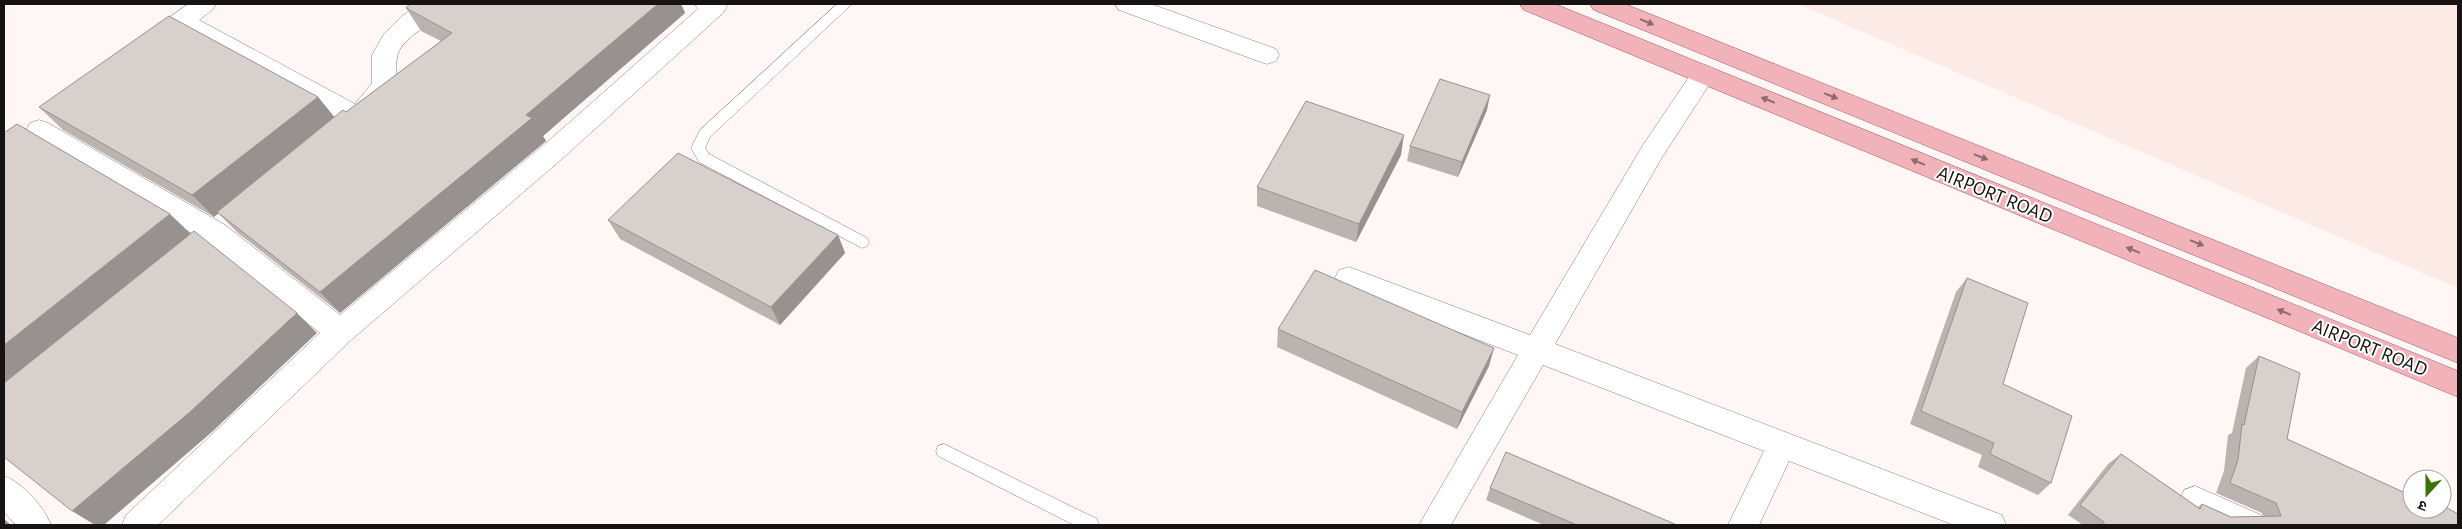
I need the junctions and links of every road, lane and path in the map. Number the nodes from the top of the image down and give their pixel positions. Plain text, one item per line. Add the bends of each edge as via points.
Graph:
1 (204, 4) edge
2 (436, 4) edge
3 (707, 4) edge
4 (845, 4) edge
5 (1127, 4) edge
6 (1532, 4) edge
7 (1602, 4) edge
8 (180, 20) junction
9 (1267, 55) dead end
10 (134, 57) edge
11 (1704, 74) junction
12 (358, 118) junction
13 (335, 136) edge
14 (18, 146) edge
15 (238, 215) edge
16 (215, 233) junction
17 (862, 242) dead end
18 (193, 251) edge
19 (1349, 278) dead end
20 (340, 332) junction
21 (1535, 350) junction
22 (2458, 351) edge
23 (2458, 384) edge
24 (1782, 445) junction
25 (944, 451) dead end
26 (4, 490) edge
27 (2195, 500) dead end
28 (36, 525) edge
29 (137, 525) edge
30 (1091, 525) edge
31 (1434, 525) edge
32 (1743, 525) edge
33 (1991, 525) edge
34 (2250, 525) edge

1 - 8 street
2 - 12 street via 393,40 384,55 384,85
3 - 20 street via 715,7 554,151
4 - 17 lane via 705,134 698,148 704,158
5 - 9 street
6 - 11 main road, AIRPORT ROAD
7 -> 22 main road, AIRPORT ROAD
8 - 10 street
8 - 12 street
11 - 21 street via 1652,152
23 -> 11 main road, AIRPORT ROAD
12 - 13 street
14 - 16 street via 47,124
15 - 16 street
16 - 18 street
16 - 20 street
19 - 21 street
20 - 29 street
21 - 24 street
21 - 31 street
24 - 32 street
24 - 33 street
25 - 30 lane
26 - 28 street
27 - 34 street

